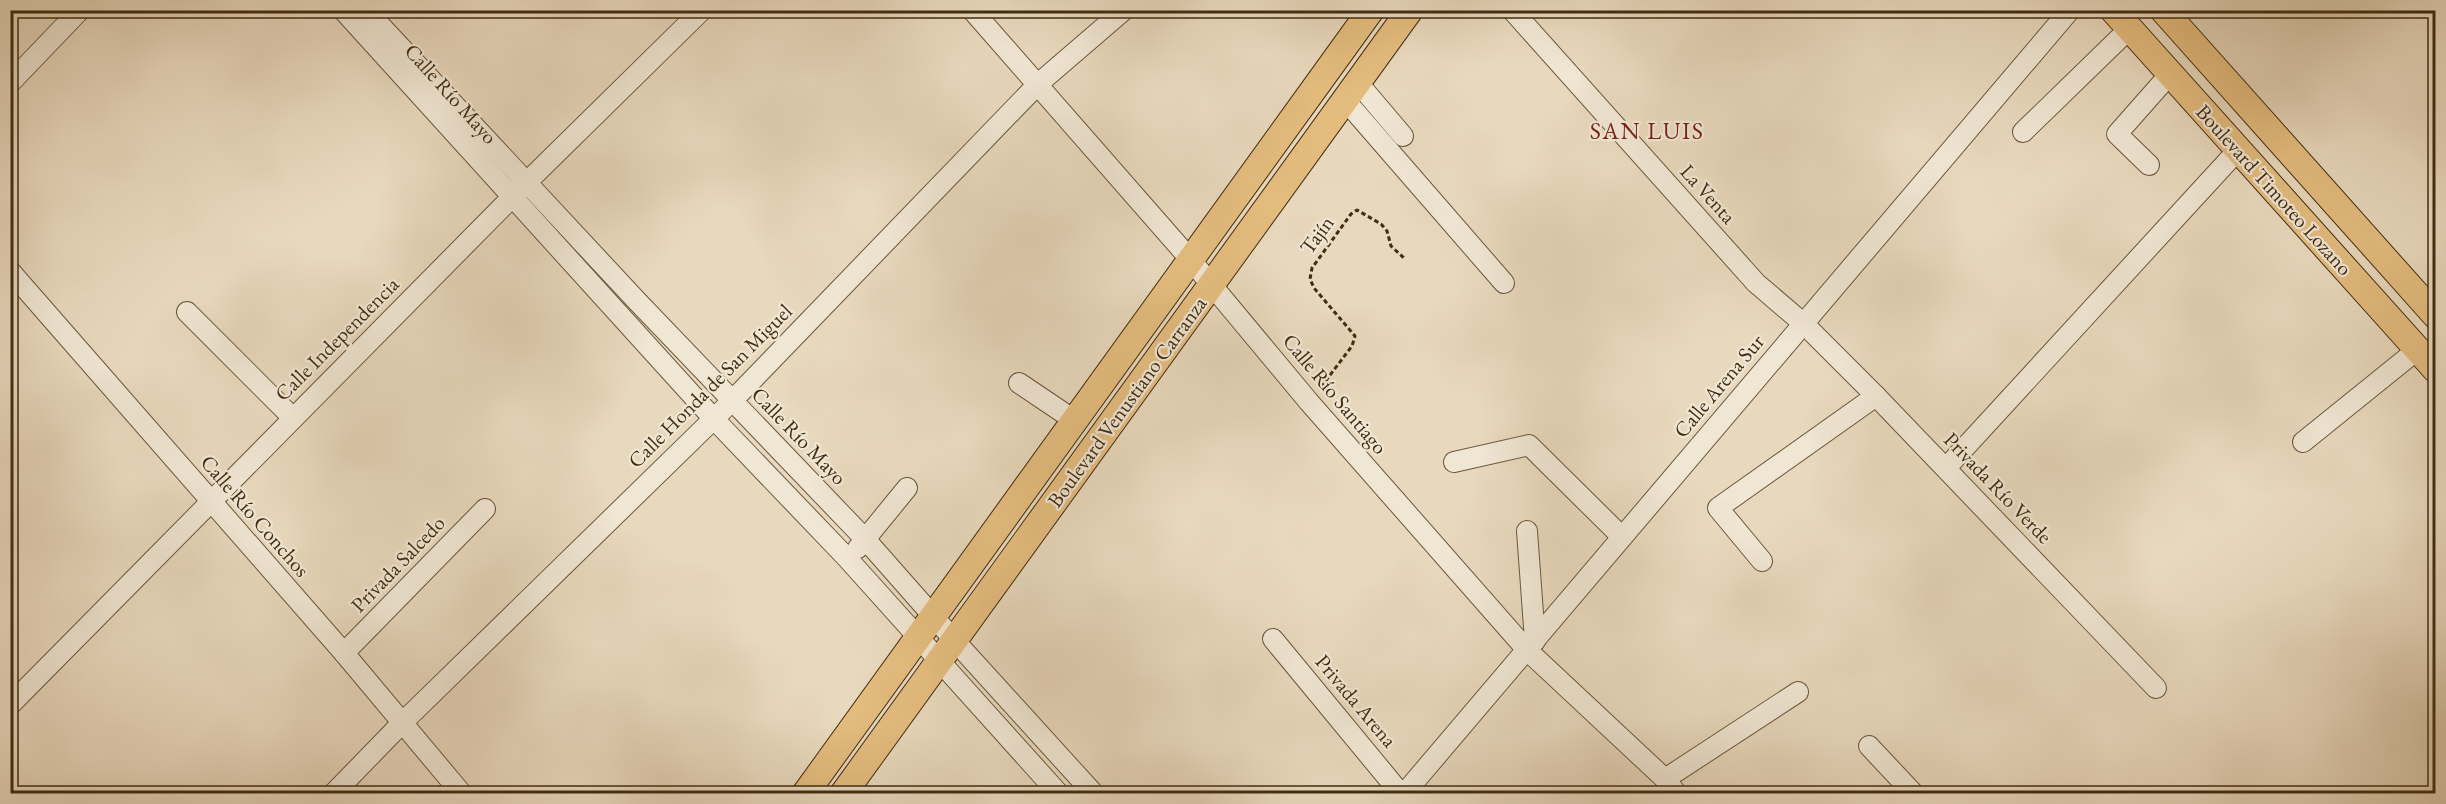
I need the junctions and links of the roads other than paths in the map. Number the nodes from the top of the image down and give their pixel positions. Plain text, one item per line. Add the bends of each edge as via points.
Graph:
1 (80, 10) edge
2 (343, 10) edge
3 (366, 10) edge
4 (702, 10) edge
5 (972, 10) edge
6 (1371, 10) edge
7 (1410, 10) edge
8 (1512, 10) edge
9 (2070, 10) edge
10 (1122, 11) edge
11 (2169, 13) edge
12 (2121, 20) edge
13 (2170, 74) junction
14 (10, 83) edge
15 (1038, 84) junction
16 (1352, 92) junction
17 (2023, 132) dead end
18 (1403, 136) dead end
19 (2238, 150) junction
20 (2149, 165) dead end
21 (520, 189) junction
22 (1191, 259) junction
23 (10, 271) edge
24 (1504, 283) dead end
25 (1212, 285) junction
26 (187, 312) dead end
27 (2436, 315) edge
28 (1804, 324) junction
29 (2417, 350) junction
30 (2436, 370) edge
31 (1019, 382) dead end
32 (1876, 396) junction
33 (732, 401) junction
34 (293, 418) junction
35 (713, 418) junction
36 (1074, 420) junction
37 (2303, 442) dead end
38 (1454, 462) dead end
39 (1946, 468) junction
40 (907, 488) dead end
41 (211, 501) junction
42 (485, 509) dead end
43 (1527, 531) dead end
44 (1622, 537) junction
45 (866, 540) junction
46 (847, 558) junction
47 (1762, 561) dead end
48 (932, 616) junction
49 (917, 637) junction
50 (1273, 639) dead end
51 (955, 641) junction
52 (1531, 645) junction
53 (344, 653) junction
54 (940, 662) junction
55 (2156, 688) dead end
56 (1798, 692) dead end
57 (10, 705) edge
58 (402, 723) junction
59 (1869, 746) dead end
60 (1671, 786) edge
61 (849, 791) edge
62 (333, 794) edge
63 (462, 794) edge
64 (805, 794) edge
65 (1059, 794) edge
66 (1094, 794) edge
67 (1403, 794) edge
68 (1914, 794) edge

1 - 14 street
2 - 21 street, Calle Río Mayo
3 - 21 street, Calle Río Mayo
4 - 21 street, Calle Independencia
5 - 15 street, Calle Río Santiago
6 - 22 main road, Boulevard Venustiano Carranza
7 - 16 main road, Boulevard Venustiano Carranza
8 - 28 street, La Venta via 1756,283
9 - 28 street, Calle Arena Sur
10 - 15 street, Calle Honda de San Miguel
11 - 27 main road, Boulevard Timoteo Lozano
12 - 13 main road, Boulevard Timoteo Lozano
12 - 17 street
13 - 19 main road, Boulevard Timoteo Lozano
13 - 20 street via 2117,134
15 - 22 street, Calle Río Santiago
15 - 33 street, Calle Honda de San Miguel
16 - 18 street
16 - 24 street
16 - 25 main road, Boulevard Venustiano Carranza
19 - 29 main road, Boulevard Timoteo Lozano
19 - 39 street
21 - 33 street, Calle Río Mayo
21 - 34 street, Calle Independencia
21 - 35 street, Calle Río Mayo
22 - 25 street, Calle Río Santiago
22 - 36 main road, Boulevard Venustiano Carranza
23 - 41 street, Calle Río Conchos
25 - 51 main road, Boulevard Venustiano Carranza
25 - 52 street, Calle Río Santiago via 1309,402
26 - 34 street
28 - 32 street, Privada Río Verde
28 - 44 street, Calle Arena Sur
29 - 30 main road, Boulevard Timoteo Lozano
29 - 37 street
31 - 36 street
32 - 39 street, Privada Río Verde
32 - 47 street via 1718,508
33 - 35 street, Calle Honda de San Miguel
33 - 45 street, Calle Río Mayo
34 - 41 street, Calle Independencia
35 - 46 street, Calle Río Mayo
35 - 58 street, Calle Honda de San Miguel
36 - 48 main road, Boulevard Venustiano Carranza
38 - 44 street via 1529,445
39 - 55 street, Privada Río Verde
40 - 45 street
41 - 53 street, Calle Río Conchos
41 - 57 street, Calle Independencia
42 - 53 street, Privada Salcedo
43 - 52 street
44 - 52 street, Calle Arena Sur
45 - 46 street
45 - 48 street, Calle Río Mayo
46 - 49 street, Calle Río Mayo
48 - 49 main road, Boulevard Venustiano Carranza
48 - 51 street, Calle Río Mayo
49 - 54 street, Calle Río Mayo
49 - 64 main road, Boulevard Venustiano Carranza
50 - 67 street, Privada Arena
51 - 54 main road, Boulevard Venustiano Carranza
51 - 66 street, Calle Río Mayo
52 - 60 street, Calle Río Santiago
52 - 67 street, Calle Arena Sur
53 - 58 street, Calle Río Conchos
54 - 61 main road, Boulevard Venustiano Carranza
54 - 65 street, Calle Río Mayo
56 - 60 street
58 - 62 street, Calle Honda de San Miguel
58 - 63 street, Calle Río Conchos
59 - 68 street

